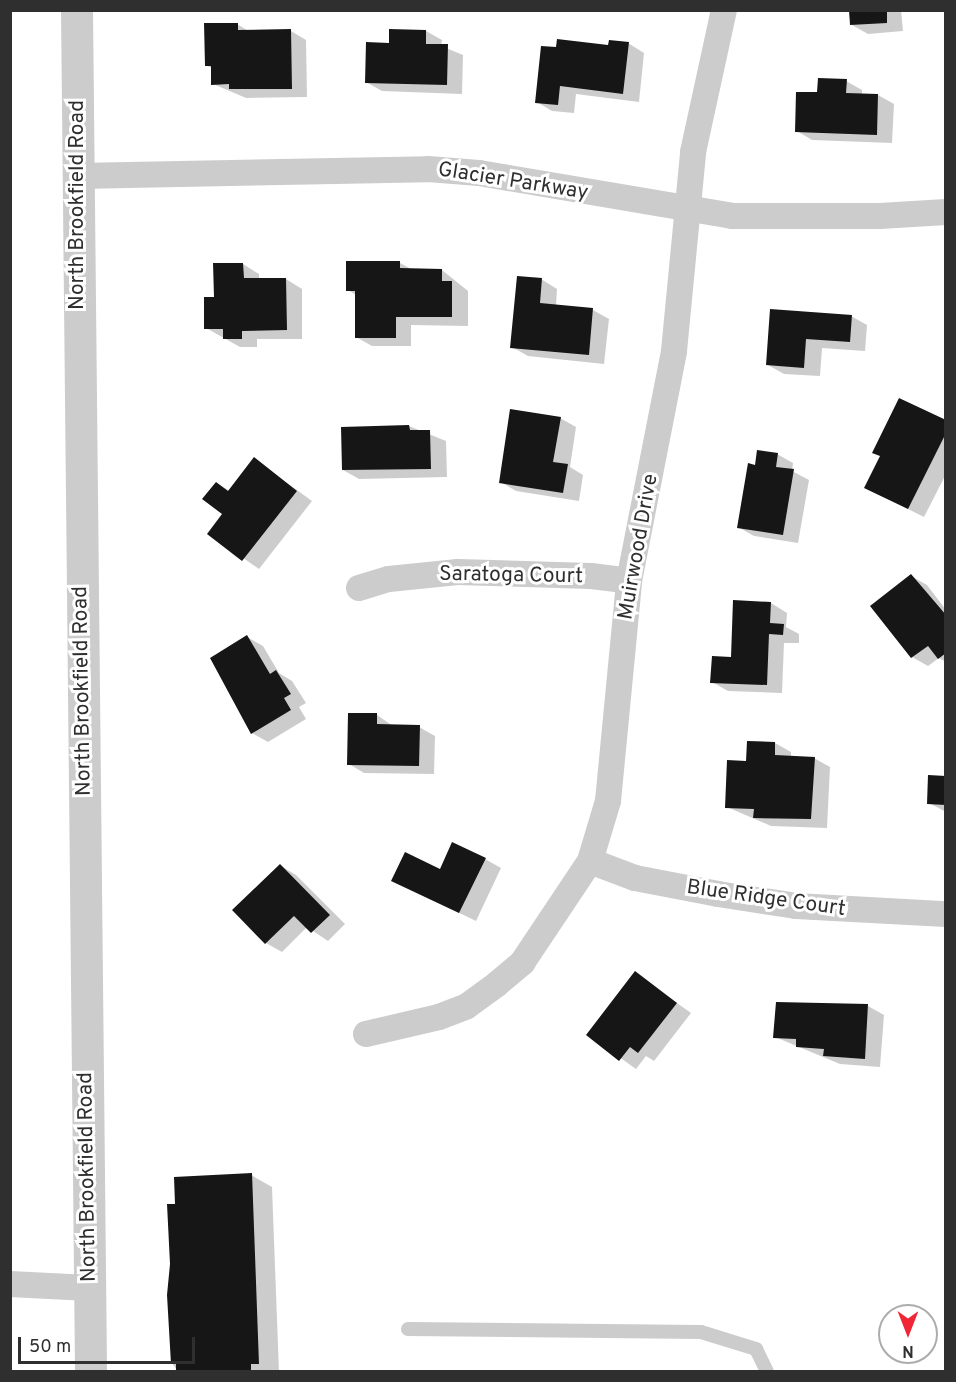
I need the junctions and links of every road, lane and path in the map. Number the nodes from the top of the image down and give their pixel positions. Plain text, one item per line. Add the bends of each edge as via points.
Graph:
1 (77, 10) edge
2 (724, 10) edge
3 (78, 176) junction
4 (688, 211) junction
5 (945, 212) edge
6 (629, 581) junction
7 (359, 588) dead end
8 (590, 861) junction
9 (945, 914) edge
10 (366, 1034) dead end
11 (10, 1284) edge
12 (89, 1288) junction
13 (408, 1329) dead end
14 (91, 1371) edge
15 (767, 1371) edge

1 - 3 street, North Brookfield Road
2 - 4 street, Muirwood Drive via 702,105
3 - 4 street, Glacier Parkway via 428,169 479,173
3 - 12 street, North Brookfield Road
4 - 5 street, Glacier Parkway via 807,217
4 - 6 street, Muirwood Drive via 667,396
6 - 7 street, Saratoga Court via 458,572 390,579
6 - 8 street, Muirwood Drive via 608,801
8 - 9 street, Blue Ridge Court via 635,878 729,896 865,912
8 - 10 street, Muirwood Drive via 522,963 497,984 467,1006 439,1017
11 - 12 street
12 - 14 street, North Brookfield Road
13 - 15 lane via 701,1332 756,1349

